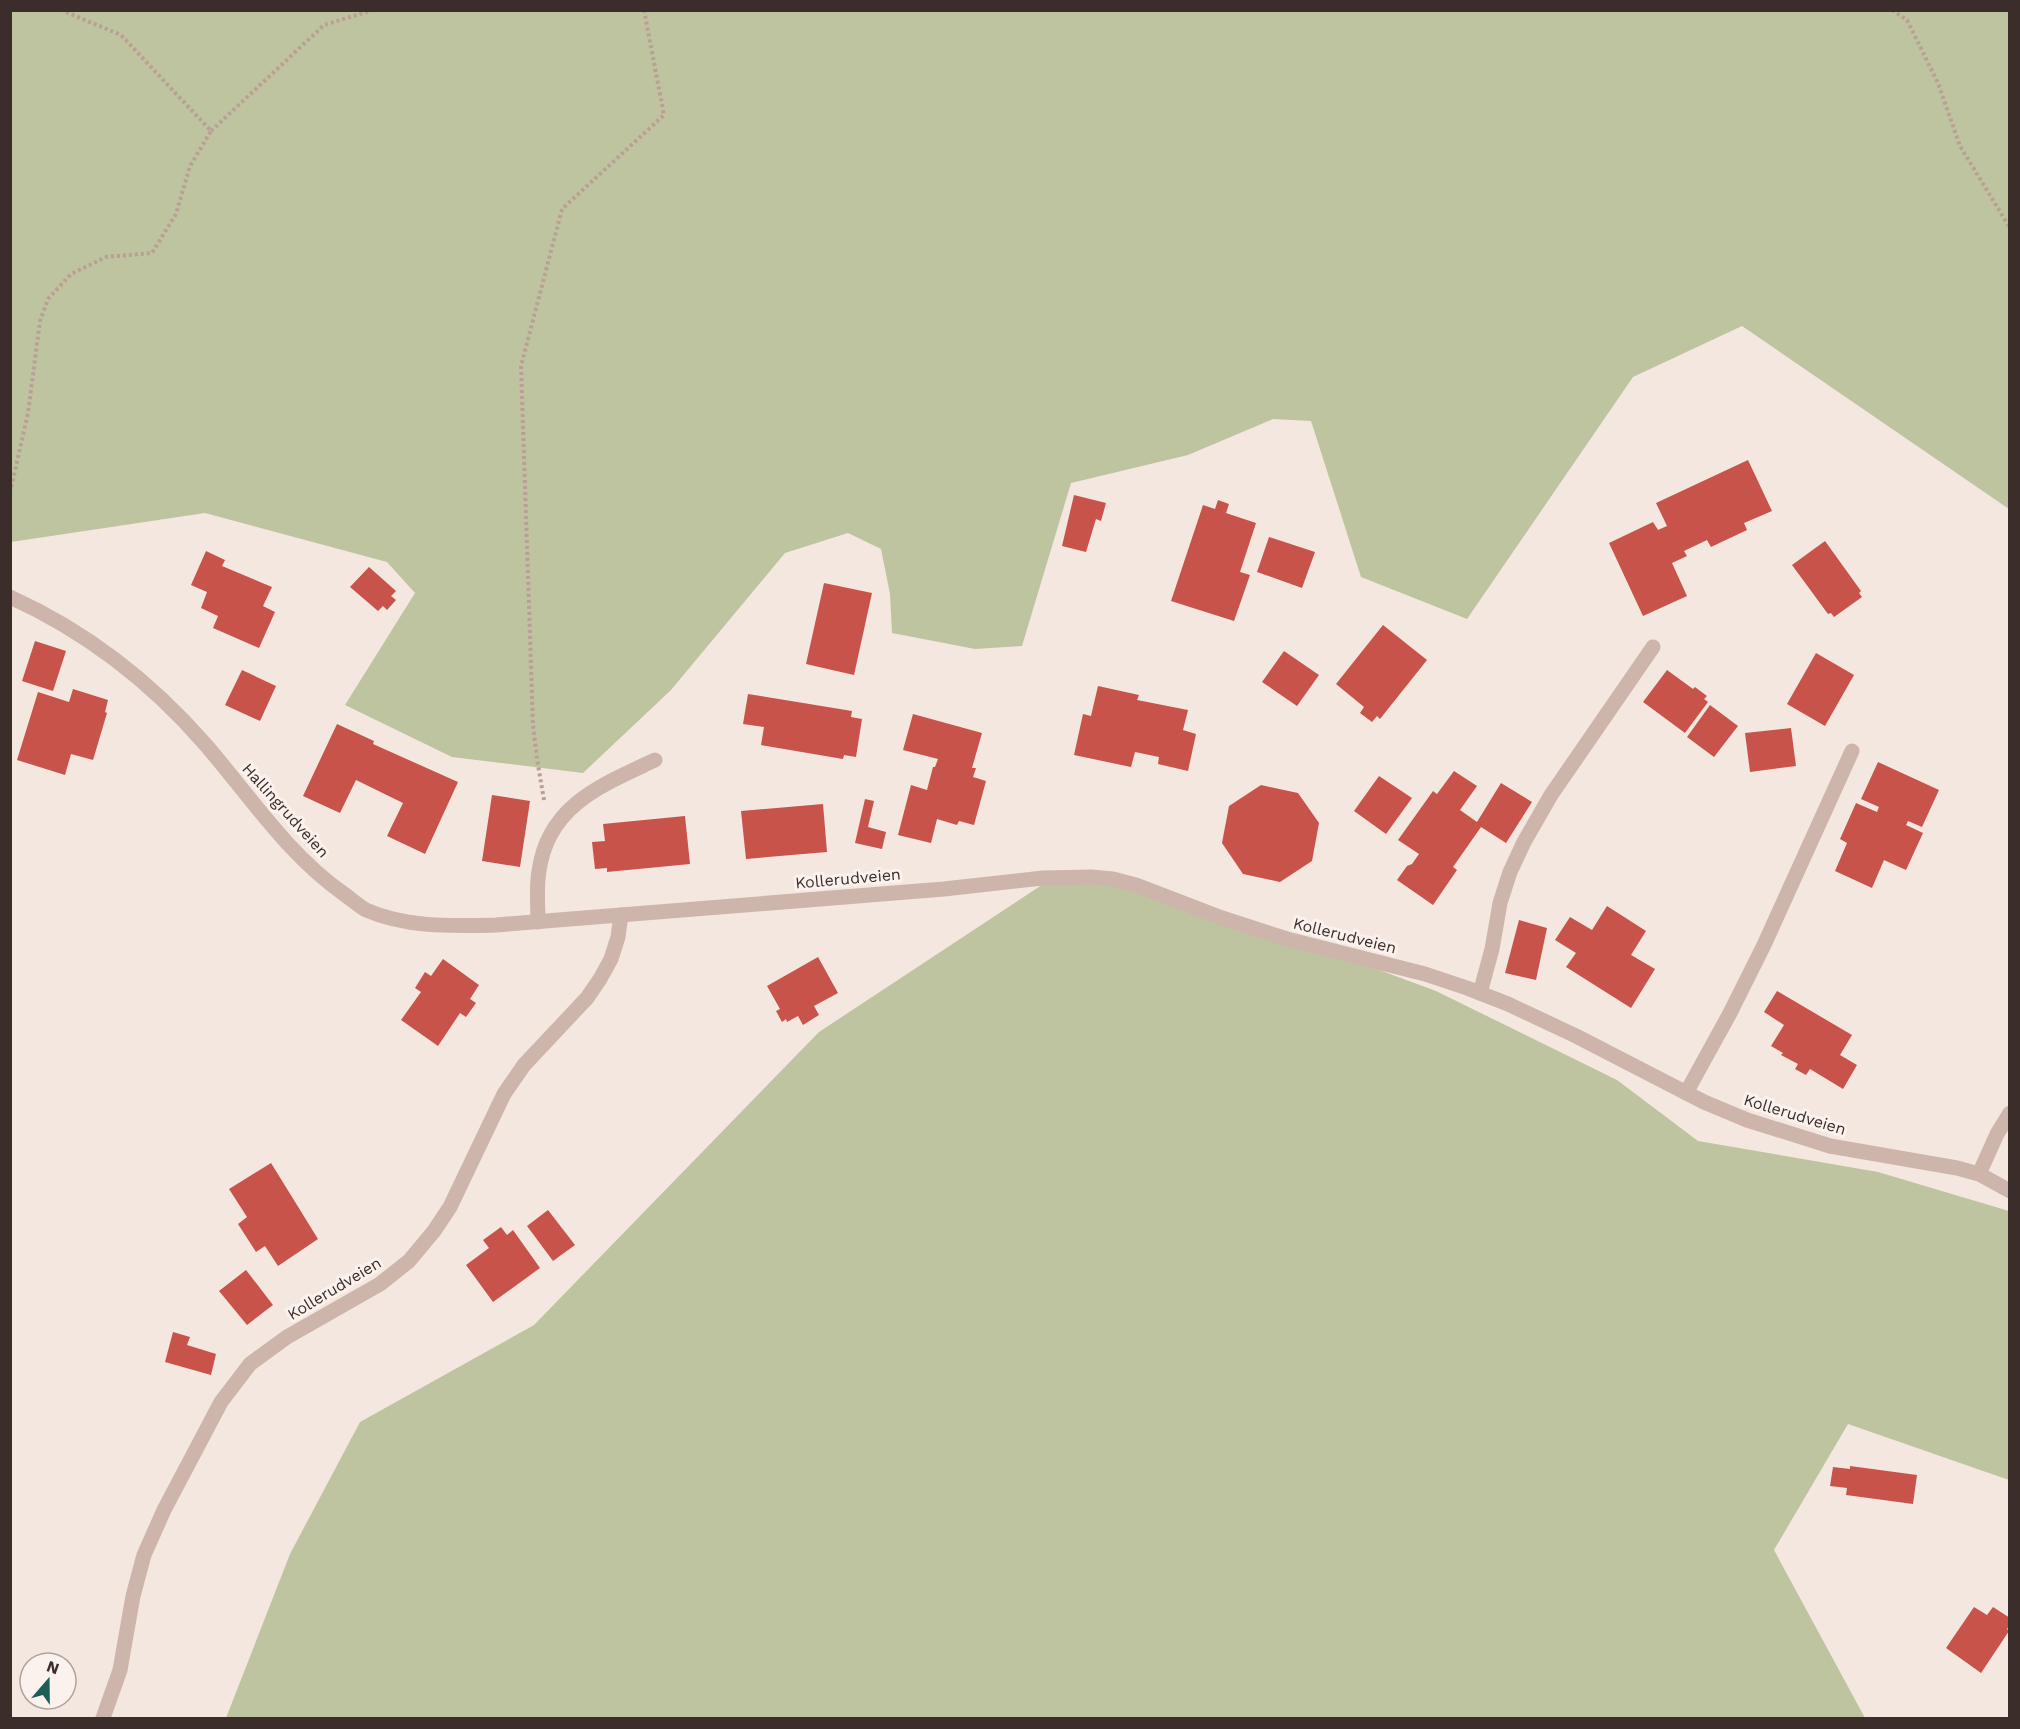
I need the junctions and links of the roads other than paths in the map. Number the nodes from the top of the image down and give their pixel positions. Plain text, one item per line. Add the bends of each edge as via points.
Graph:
1 (10, 597) edge
2 (1653, 647) dead end
3 (1852, 751) dead end
4 (655, 760) dead end
5 (621, 915) junction
6 (538, 922) junction
7 (1480, 993) junction
8 (1686, 1092) junction
9 (2010, 1113) edge
10 (1979, 1174) junction
11 (2010, 1191) edge
12 (104, 1719) edge

1 - 6 street, Hallingrudveien via 83,636 133,674 177,713 302,859 365,909 406,923 453,926
2 - 7 street via 1551,795 1524,842 1500,903
3 - 8 street via 1755,964
4 - 6 street via 600,786 561,818 549,837 538,871
5 - 6 street, Hallingrudveien
5 - 7 street, Kollerudveien via 1091,877 1136,885 1243,925 1425,974
5 - 12 street, Kollerudveien via 611,959 600,979 524,1065 504,1094 450,1207 409,1262 250,1364 221,1402 144,1555 120,1670
7 - 8 street, Kollerudveien
8 - 10 street, Kollerudveien via 1747,1120 1830,1146
9 - 10 street
10 - 11 street, Kollerudveien

